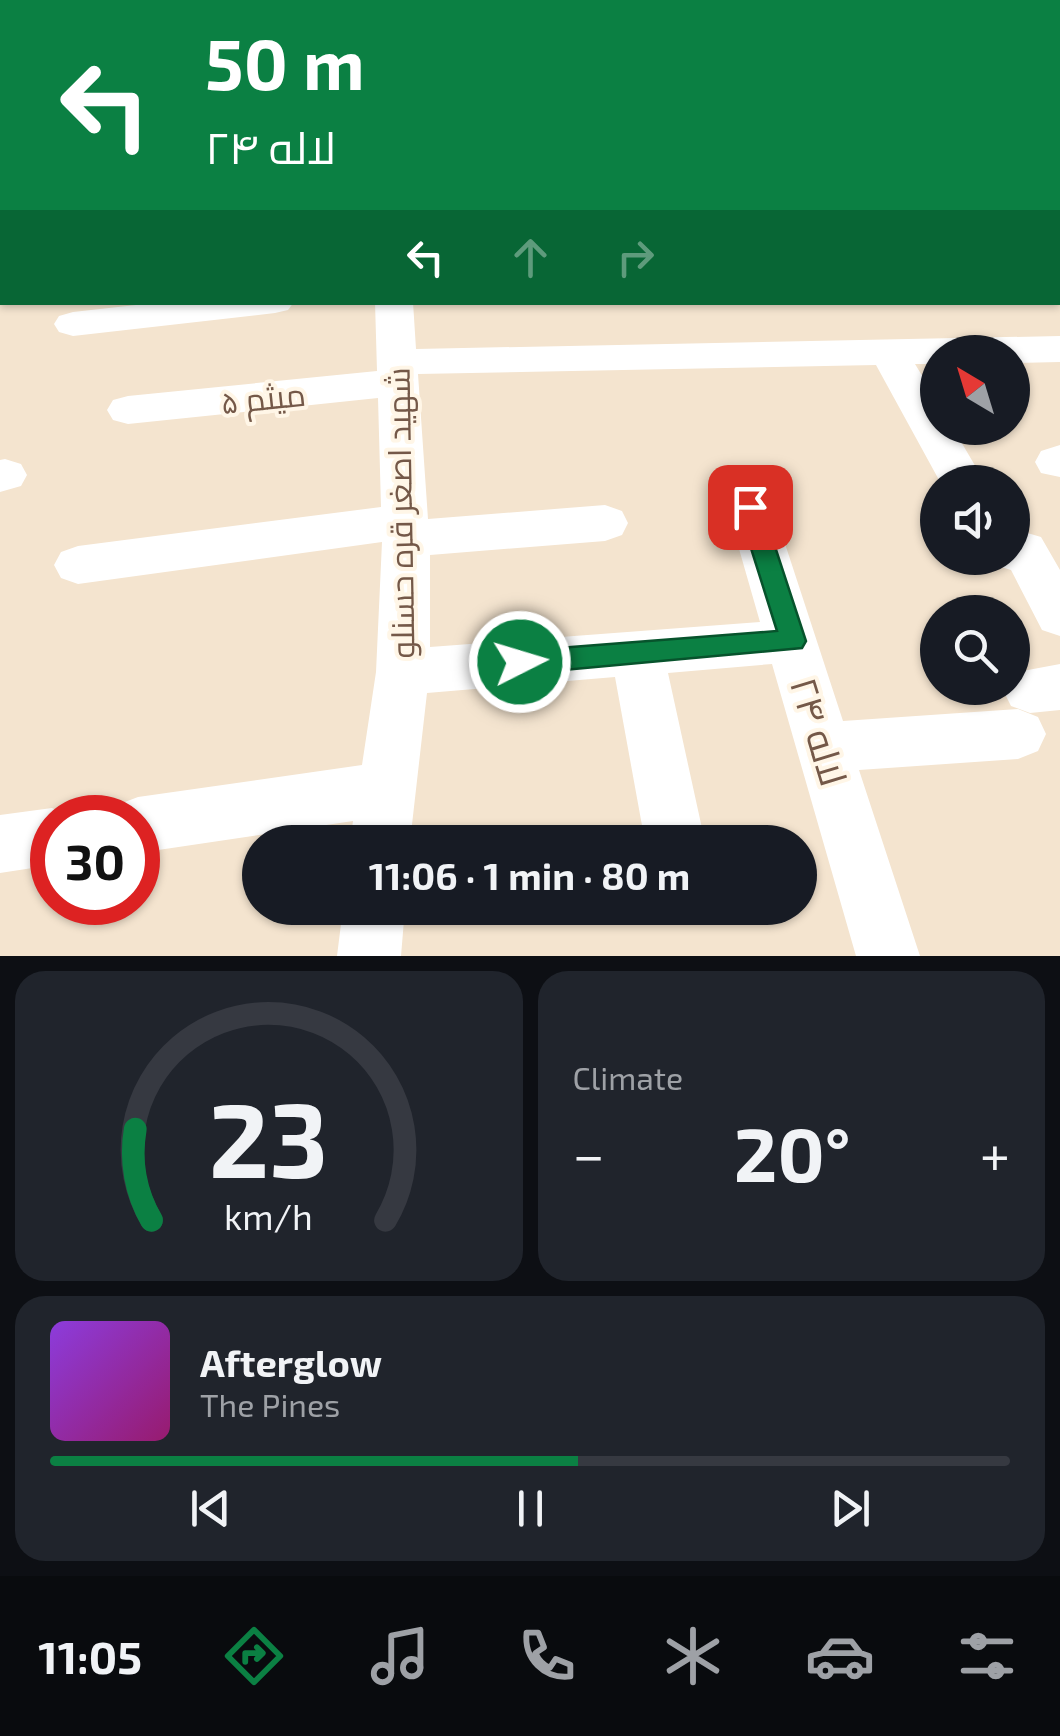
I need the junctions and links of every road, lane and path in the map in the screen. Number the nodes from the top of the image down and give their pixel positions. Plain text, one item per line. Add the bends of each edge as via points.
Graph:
1 (247, 305) edge
2 (394, 305) edge
3 (73, 324) dead end
4 (1060, 349) edge
5 (887, 350) junction
6 (397, 373) junction
7 (128, 410) dead end
8 (952, 465) edge
9 (750, 507) dead end
10 (606, 523) dead end
11 (405, 530) junction
12 (1030, 561) edge
13 (78, 565) dead end
14 (1060, 615) edge
15 (793, 641) junction
16 (638, 653) junction
17 (402, 672) junction
18 (1036, 703) edge
19 (825, 748) junction
20 (383, 816) edge
21 (160, 823) edge
22 (672, 825) edge
23 (30, 839) edge
24 (0, 844) edge
25 (372, 925) edge
26 (369, 956) edge
27 (888, 956) edge

1 - 3 street
2 - 6 street, شهید اصغر قره حسنلو
4 - 5 street, میثم ۵
5 - 6 street, میثم ۵
5 - 8 street
6 - 7 street, میثم ۵
6 - 11 street, شهید اصغر قره حسنلو
9 - 15 street, لاله ۲۴
10 - 11 street
11 - 13 street
11 - 17 street, شهید اصغر قره حسنلو
12 - 14 street
15 - 16 street
15 - 19 street, لاله ۲۴
16 - 17 street
16 - 22 street
17 - 20 street, شهید اصغر قره حسنلو
18 - 19 street
19 - 27 street, لاله ۲۴
20 - 21 street
23 - 24 street
25 - 26 street

